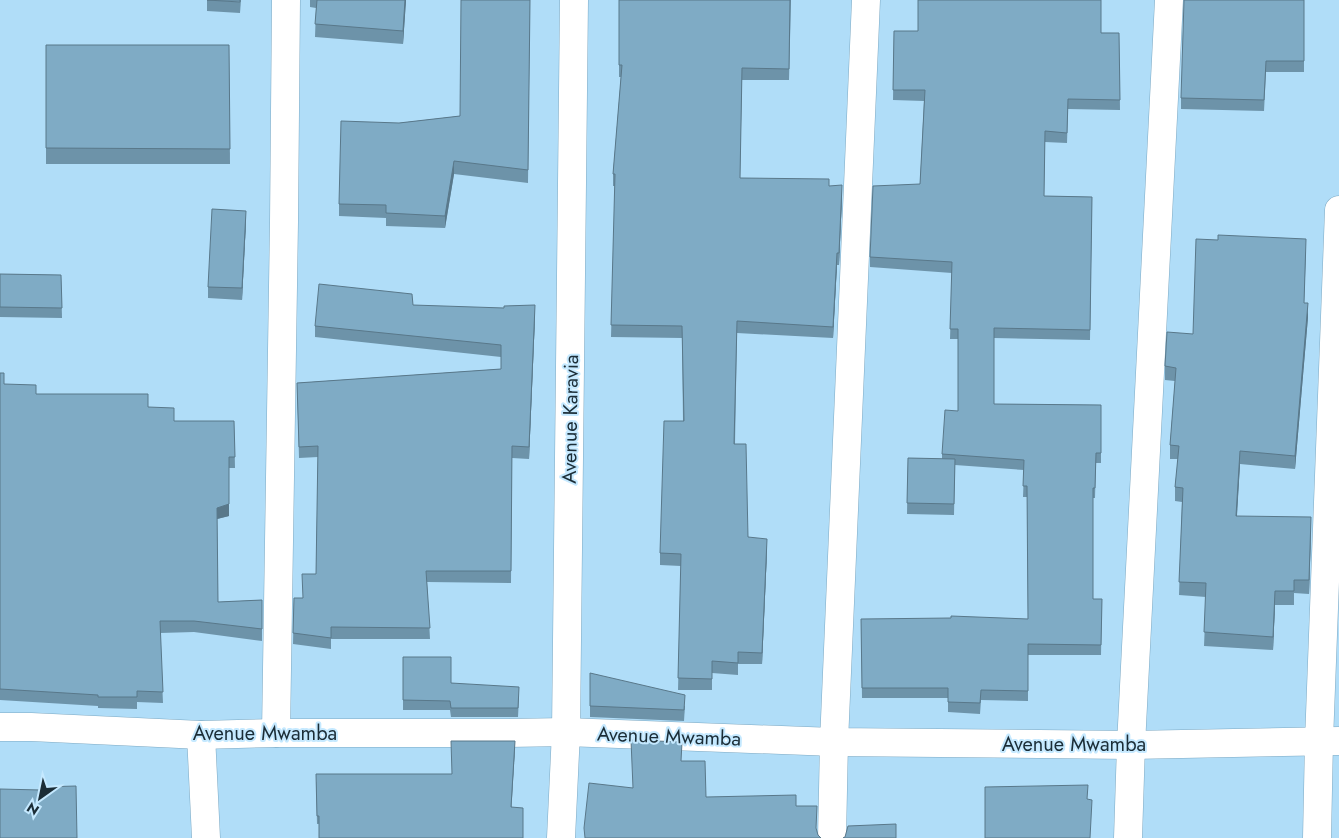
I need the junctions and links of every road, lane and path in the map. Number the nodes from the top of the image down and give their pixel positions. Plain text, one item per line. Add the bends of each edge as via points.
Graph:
1 (286, 0) edge
2 (574, 0) edge
3 (866, 0) edge
4 (1169, 0) edge
5 (1339, 210) edge
6 (0, 727) edge
7 (566, 732) junction
8 (276, 733) junction
9 (201, 735) junction
10 (1329, 741) edge
11 (834, 742) junction
12 (1131, 745) junction
13 (206, 838) edge
14 (561, 838) edge
15 (832, 838) edge
16 (1128, 838) edge
17 (1317, 838) edge

1 - 8 street
2 - 7 street, Avenue Karavia
3 - 11 street
4 - 12 street
5 - 10 street
6 - 9 street, Avenue Mwamba
7 - 8 street, Avenue Mwamba
7 - 11 street, Avenue Mwamba
7 - 14 street, Avenue Karavia
8 - 9 street, Avenue Mwamba
9 - 13 street
10 - 12 street, Avenue Mwamba
10 - 17 street
11 - 12 street, Avenue Mwamba
11 - 15 street
12 - 16 street

